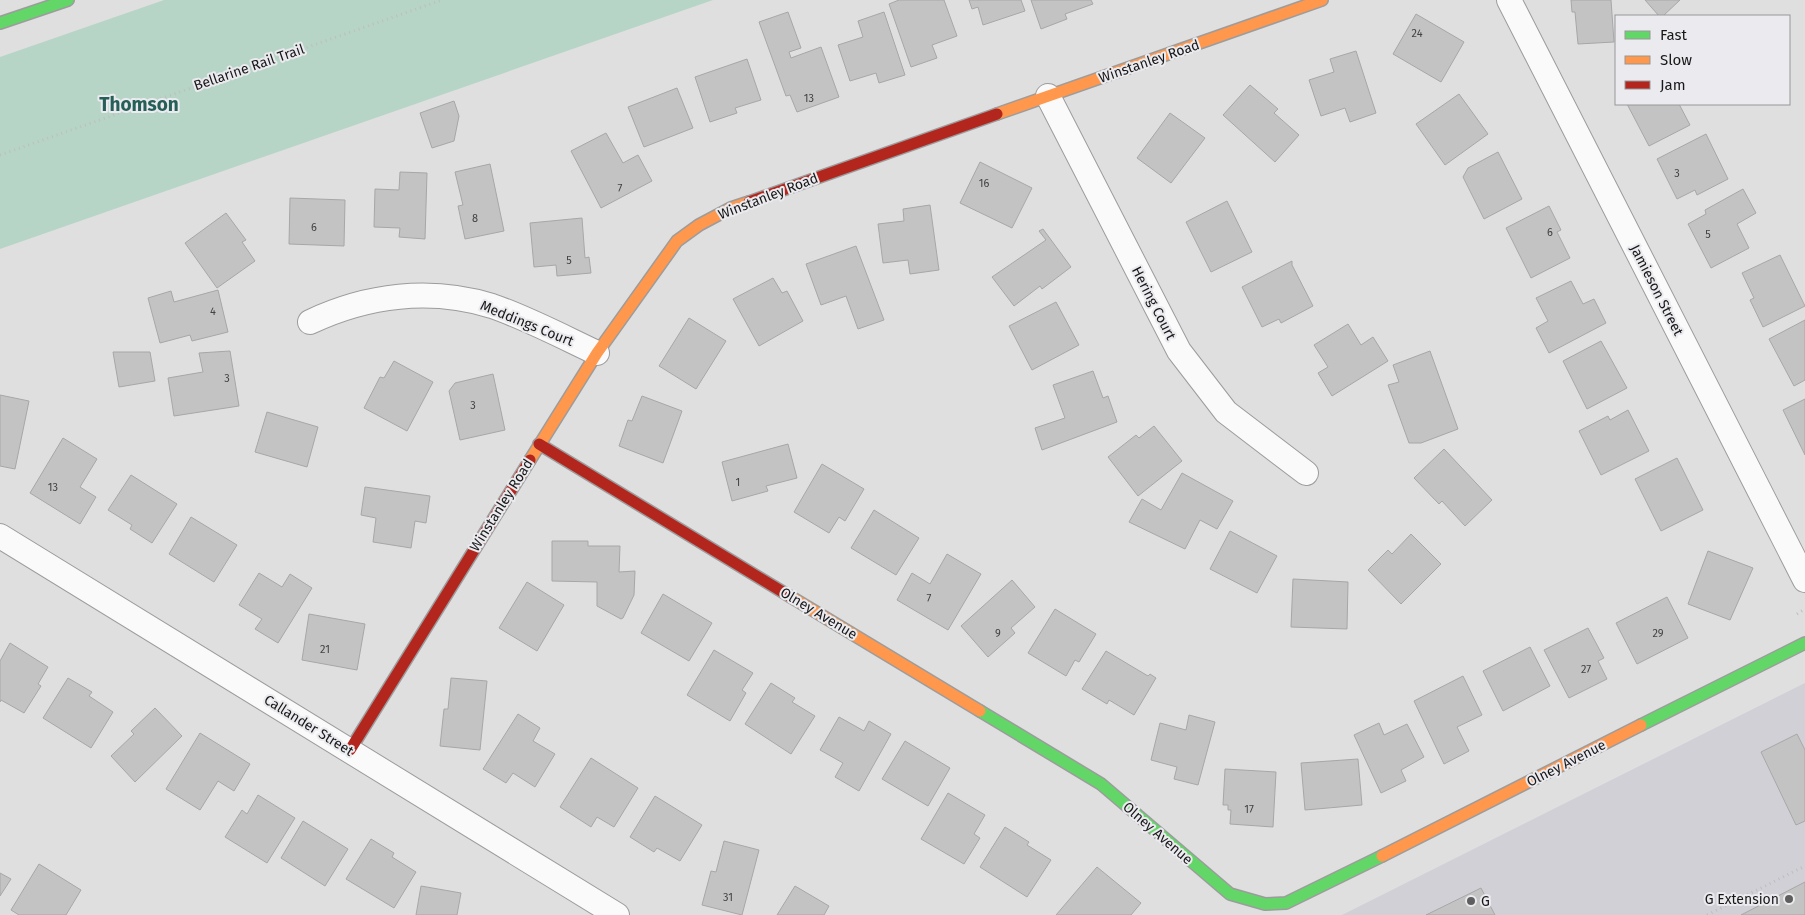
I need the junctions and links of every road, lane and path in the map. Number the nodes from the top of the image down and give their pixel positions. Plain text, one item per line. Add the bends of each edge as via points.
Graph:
1 (68, 0) edge
2 (442, 0) edge
3 (1322, 0) edge
4 (1509, 0) edge
5 (0, 23) edge
6 (1048, 96) junction
7 (0, 155) edge
8 (310, 322) dead end
9 (596, 353) junction
10 (539, 444) junction
11 (1306, 473) dead end
12 (0, 536) edge
13 (1805, 580) edge
14 (1805, 643) edge
15 (350, 750) junction
16 (1805, 866) edge
17 (617, 915) edge
18 (1707, 915) edge

1 - 5 street
2 - 7 path, Bellarine Rail Trail
3 - 6 street, Winstanley Road
4 - 13 street, Jamieson Street
6 - 9 street, Winstanley Road via 731,208 699,225 677,241
6 - 11 street, Hering Court via 1179,351 1226,412
8 - 9 street, Meddings Court via 337,309 370,300 414,296 456,298 492,307
9 - 10 street, Winstanley Road
10 - 14 street, Olney Avenue via 1101,784 1230,894 1265,904 1286,903 1299,898
10 - 15 street, Winstanley Road
12 - 15 street, Callander Street
15 - 17 street, Callander Street
16 - 18 path

